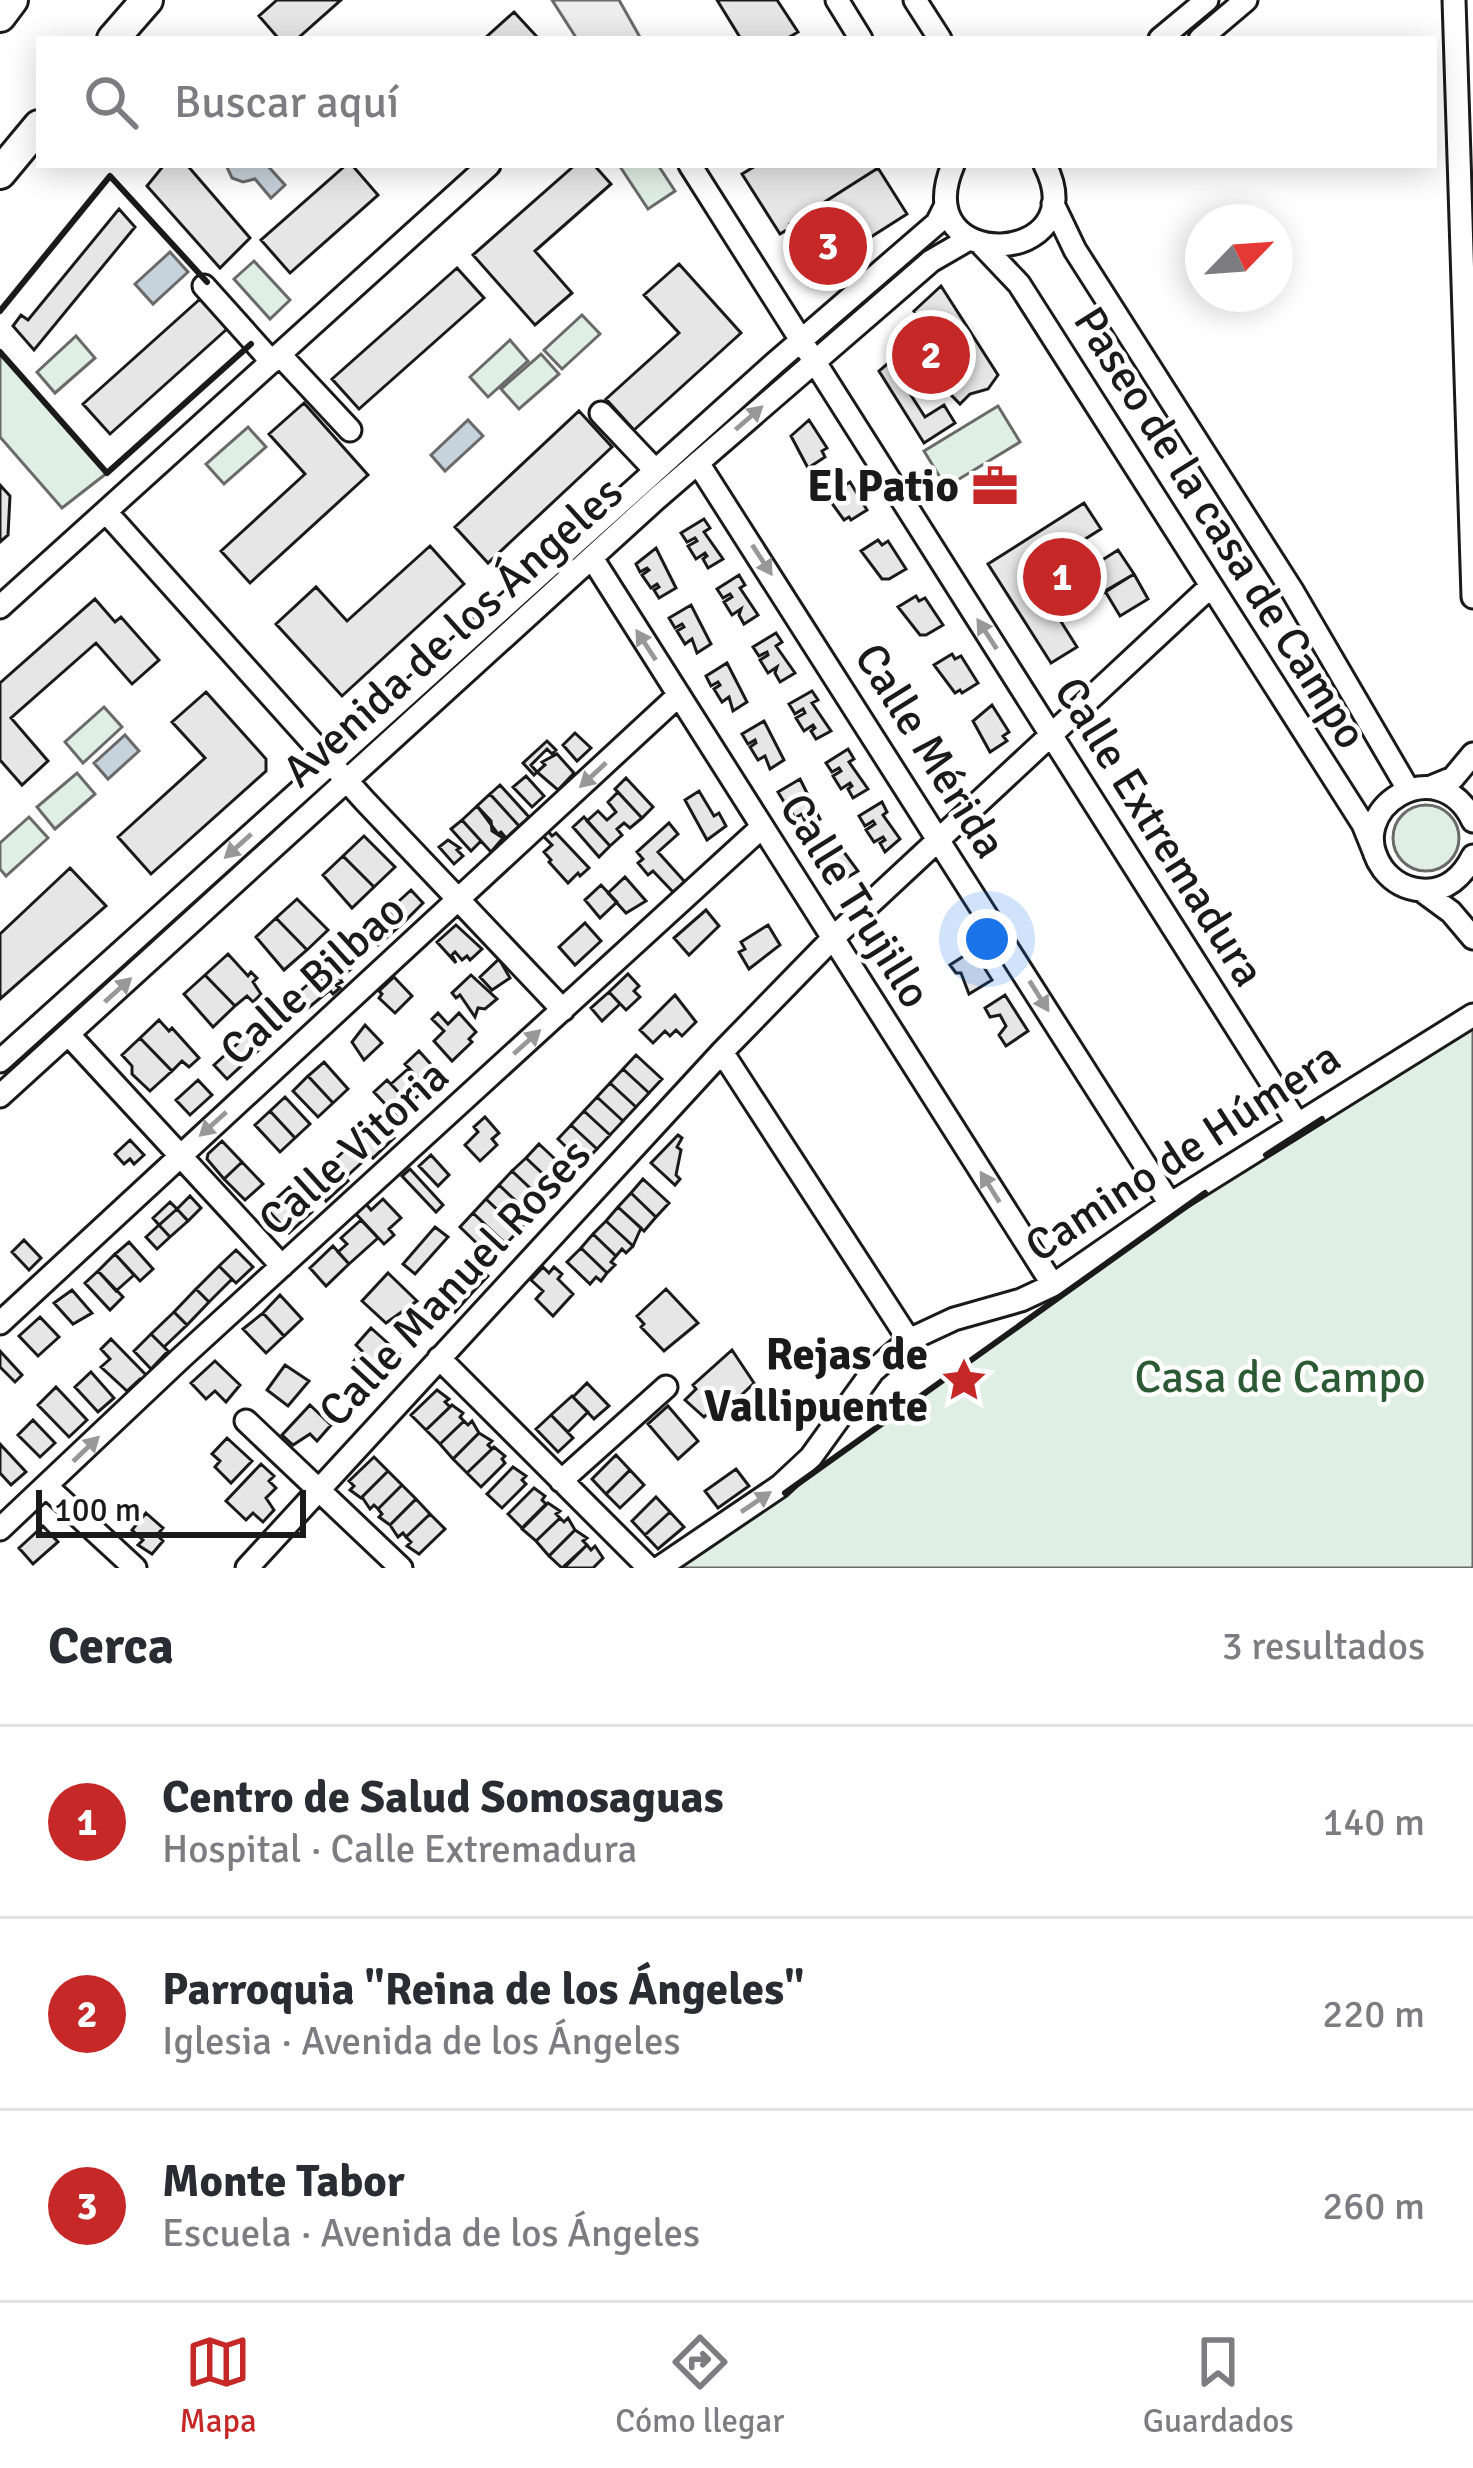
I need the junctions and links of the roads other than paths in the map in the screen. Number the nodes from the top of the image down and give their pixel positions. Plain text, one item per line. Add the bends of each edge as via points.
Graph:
1 (12, 0) edge
2 (147, 0) edge
3 (837, 0) edge
4 (915, 0) edge
5 (1207, 0) edge
6 (1246, 0) edge
7 (1454, 0) edge
8 (0, 16) edge
9 (116, 36) edge
10 (859, 36) edge
11 (938, 36) edge
12 (1164, 36) edge
13 (1204, 36) edge
14 (36, 131) edge
15 (486, 168) edge
16 (692, 168) edge
17 (946, 170) edge
18 (0, 173) edge
19 (1053, 180) edge
20 (946, 205) junction
21 (976, 242) junction
22 (204, 286) dead end
23 (801, 340) junction
24 (1469, 347) edge
25 (276, 358) junction
26 (813, 361) junction
27 (601, 413) dead end
28 (350, 430) dead end
29 (698, 463) junction
30 (655, 470) junction
31 (106, 512) junction
32 (592, 558) junction
33 (1211, 586) junction
34 (1473, 597) edge
35 (0, 607) edge
36 (679, 695) junction
37 (1051, 734) junction
38 (1473, 754) edge
39 (332, 763) junction
40 (348, 782) junction
41 (1420, 788) junction
42 (1472, 811) edge
43 (762, 827) junction
44 (940, 838) junction
45 (1473, 860) edge
46 (1378, 861) junction
47 (1421, 890) junction
48 (459, 900) junction
49 (833, 938) junction
50 (1473, 938) edge
51 (562, 1010) junction
52 (1473, 1015) edge
53 (68, 1034) junction
54 (722, 1052) junction
55 (0, 1061) edge
56 (0, 1096) edge
57 (1297, 1123) junction
58 (178, 1156) junction
59 (1170, 1204) junction
60 (282, 1265) junction
61 (1053, 1286) junction
62 (0, 1323) edge
63 (909, 1340) junction
64 (439, 1358) junction
65 (666, 1387) dead end
66 (246, 1421) dead end
67 (561, 1481) junction
68 (46, 1486) junction
69 (319, 1489) junction
70 (0, 1529) edge
71 (135, 1568) edge
72 (247, 1568) edge
73 (401, 1568) edge
74 (649, 1568) edge
75 (659, 1568) edge

1 - 8 highway
2 - 9 highway
3 - 10 street
4 - 11 street
5 - 12 street
6 - 13 street
7 - 24 street
14 - 18 highway
15 - 25 street
16 - 23 street, Calle Extremadura
17 - 20 street
19 - 21 street, Avenida de los Ángeles via 1046,221 1018,244
19 - 41 street, Paseo de la casa de Campo via 1075,250
20 - 21 street, Paseo de la casa de Campo
20 - 23 street, Avenida de los Ángeles via 937,223
21 - 26 street, Avenida de los Ángeles via 932,261
21 - 33 street, Paseo de la casa de Campo via 1019,284
22 - 25 street
23 - 26 street, Calle Extremadura
23 - 30 street, Avenida de los Ángeles
24 - 34 street
25 - 28 street
25 - 31 street
29 -> 26 street, Avenida de los Ángeles
37 -> 26 street, Calle Extremadura
27 - 30 street
29 - 32 street, Avenida de los Ángeles
29 -> 44 street, Calle Mérida
30 - 39 street, Avenida de los Ángeles
31 - 35 street
31 - 39 street
36 -> 32 street, Calle Trujillo
32 - 40 street, Avenida de los Ángeles
33 - 37 street, Calle Manuel Roses
33 - 46 street, Paseo de la casa de Campo via 1363,824
36 - 43 street, Calle Trujillo
36 -> 48 street, Calle Bilbao
37 - 44 street, Calle Manuel Roses
37 - 57 street, Calle Extremadura
38 - 41 street via 1453,778
39 - 40 street
39 -> 55 street, Avenida de los Ángeles
40 - 48 street
53 -> 40 street, Avenida de los Ángeles
41 - 42 street
41 - 46 street via 1381,810
43 - 49 street, Calle Trujillo
43 - 51 street, Calle Vitoria
44 - 49 street, Calle Manuel Roses
44 -> 59 street, Calle Mérida
45 - 47 street via 1451,883
46 - 47 street via 1395,882
47 - 50 street
48 - 51 street
48 -> 58 street, Calle Bilbao
49 - 54 street, Calle Manuel Roses
61 -> 49 street, Calle Trujillo
60 -> 51 street, Calle Vitoria
52 - 57 street, Camino de Húmera
53 - 56 street, Avenida de los Ángeles
53 - 58 street
54 - 63 street
54 - 64 street, Calle Manuel Roses
57 - 59 street, Camino de Húmera
58 - 60 street
58 - 62 street, Calle Bilbao
59 - 61 street, Camino de Húmera
68 -> 60 street, Calle Vitoria
61 - 63 street, Camino de Húmera
75 -> 63 street, Camino de Húmera via 780,1486 873,1371
64 - 67 street
64 - 69 street, Calle Manuel Roses
65 - 67 street
66 - 69 street
67 - 74 street
68 - 70 street, Calle Vitoria
68 - 71 street
69 - 72 street, Calle Manuel Roses
69 - 73 street

